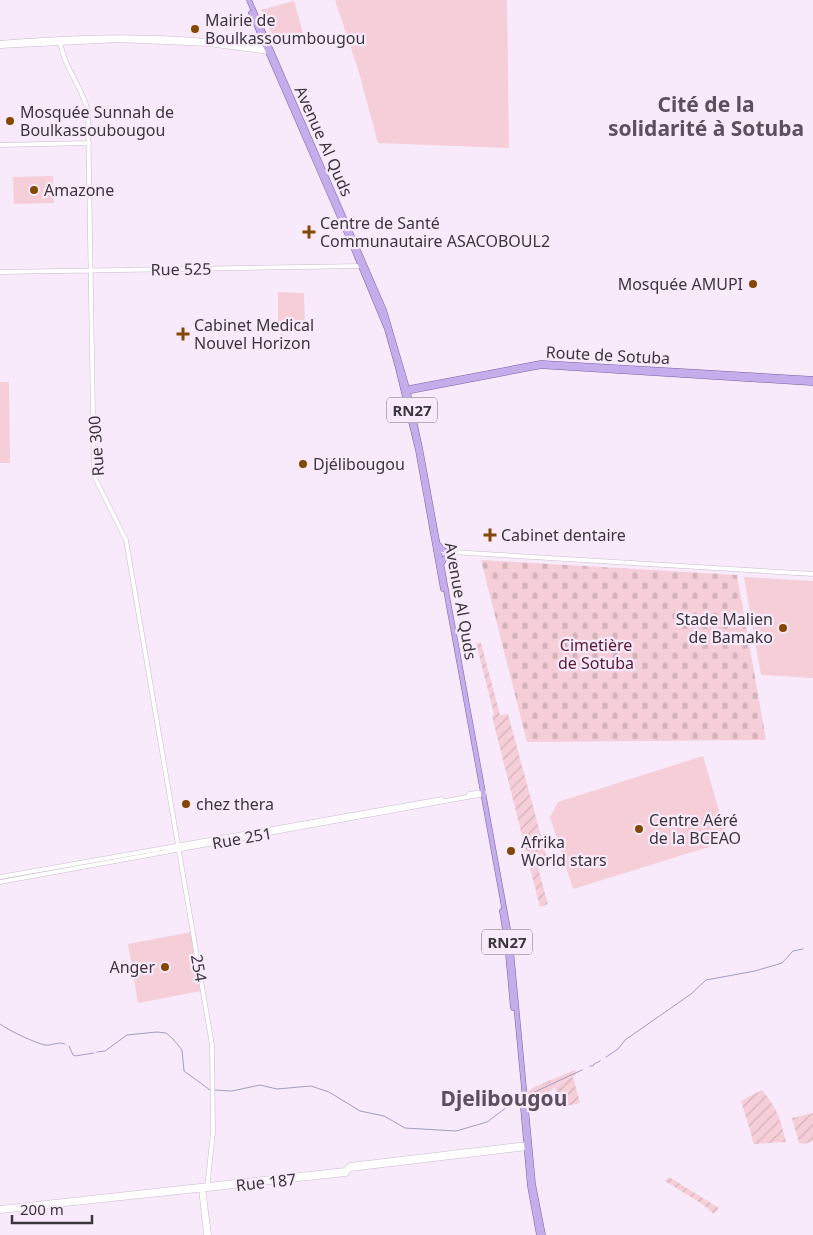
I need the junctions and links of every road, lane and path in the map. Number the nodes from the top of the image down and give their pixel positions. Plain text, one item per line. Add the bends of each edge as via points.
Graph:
1 (248, 0) edge
2 (60, 40) junction
3 (0, 44) edge
4 (268, 51) junction
5 (89, 143) junction
6 (0, 145) edge
7 (363, 265) junction
8 (91, 271) junction
9 (0, 272) edge
10 (813, 381) edge
11 (405, 390) junction
12 (438, 545) junction
13 (438, 551) junction
14 (451, 553) junction
15 (442, 563) junction
16 (813, 574) edge
17 (483, 793) junction
18 (179, 847) junction
19 (0, 877) edge
20 (0, 882) edge
21 (528, 1146) junction
22 (204, 1187) junction
23 (0, 1209) edge
24 (207, 1235) edge
25 (541, 1235) edge

1 - 4 main road, Avenue Al Quds / RN27
2 - 3 street
2 - 4 street via 108,37 173,39
2 - 5 street, Rue 300 via 66,61 87,105
4 - 7 main road, Avenue Al Quds / RN27
5 - 6 street
5 - 8 street, Rue 300
7 - 8 street, Rue 525
7 - 11 main road, Avenue Al Quds / RN27
8 - 9 street, Rue 525
8 - 18 street, Rue 300 via 94,476 126,540
10 - 11 main road, Route de Sotuba via 541,366
11 - 12 main road, Avenue Al Quds / RN27 via 420,448
11 - 13 main road, Avenue Al Quds / RN27
12 - 13 main road, Avenue Al Quds / RN27
12 - 14 main road
13 - 14 street
13 - 15 main road, Avenue Al Quds / RN27
13 - 17 main road, Avenue Al Quds / RN27
14 - 15 main road
14 - 16 street
15 - 17 main road, Avenue Al Quds / RN27
17 - 18 street, Rue 251
17 - 21 main road, Avenue Al Quds / RN27 via 510,940
18 - 19 street, Rue 251
18 - 20 street, Rue 251
18 - 22 street, 254 via 212,1045 213,1132
21 - 22 street, Rue 187 via 350,1165 345,1170
21 - 25 main road, Avenue Al Quds / RN27
22 - 23 street, Rue 187
22 - 24 street, 254

